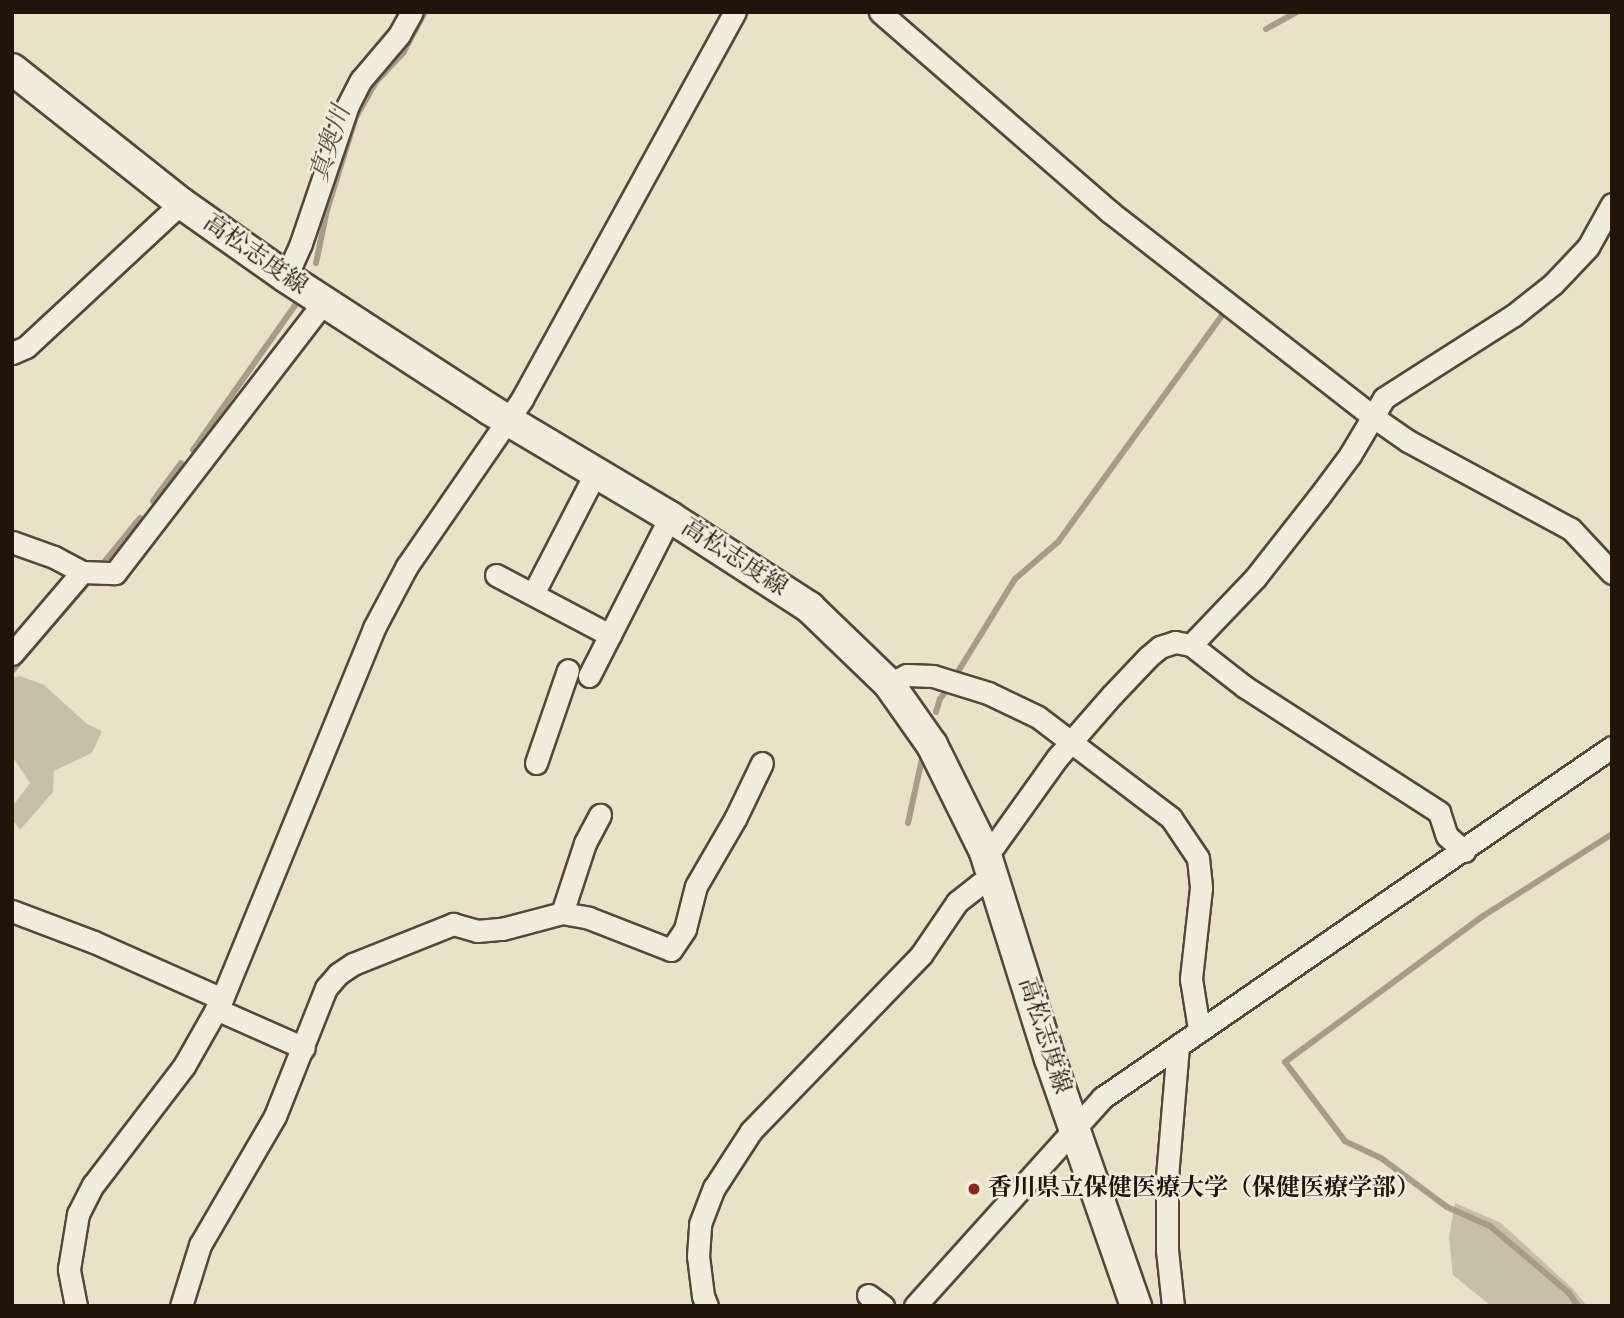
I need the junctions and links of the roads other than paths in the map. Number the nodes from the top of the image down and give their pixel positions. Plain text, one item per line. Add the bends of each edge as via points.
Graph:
1 (412, 12) edge
2 (735, 12) edge
3 (880, 12) edge
4 (12, 69) edge
5 (181, 203) junction
6 (1612, 204) edge
7 (286, 277) junction
8 (324, 302) junction
9 (12, 353) edge
10 (1371, 416) junction
11 (510, 420) junction
12 (596, 472) junction
13 (670, 517) junction
14 (12, 542) edge
15 (82, 572) junction
16 (1612, 573) edge
17 (496, 575) dead end
18 (533, 594) junction
19 (610, 635) junction
20 (1191, 645) junction
21 (12, 654) edge
22 (568, 670) dead end
23 (589, 676) dead end
24 (889, 684) junction
25 (1070, 742) junction
26 (1612, 747) edge
27 (762, 763) dead end
28 (536, 764) dead end
29 (600, 815) dead end
30 (1464, 850) junction
31 (985, 852) junction
32 (995, 880) junction
33 (12, 911) edge
34 (562, 913) junction
35 (219, 1004) junction
36 (1199, 1029) junction
37 (1178, 1045) junction
38 (304, 1048) junction
39 (1074, 1126) junction
40 (76, 1306) edge
41 (181, 1306) edge
42 (708, 1306) edge
43 (915, 1306) edge
44 (1136, 1306) edge
45 (1173, 1306) edge

1 - 7 street via 348,105
2 - 11 street
3 - 10 street via 1110,212
4 - 5 main road, 高松志度線
5 - 7 main road, 高松志度線
5 - 9 street via 26,347
6 - 10 street via 1588,247 1553,284 1514,315 1384,398
7 - 8 main road, 高松志度線
8 - 11 main road, 高松志度線
8 - 15 street via 115,573
10 - 16 street via 1408,441 1571,529
10 - 20 street via 1350,455 1318,498 1255,578
11 - 12 main road, 高松志度線
11 - 35 street via 407,566 374,628
12 - 13 main road, 高松志度線
12 - 18 street
13 - 19 street
13 - 24 main road, 高松志度線 via 809,607
14 - 15 street
15 - 21 street
17 - 18 street
18 - 19 street
19 - 23 street
20 - 25 street via 1175,642 1160,647
20 - 30 street via 1245,687 1439,812 1447,836
22 - 28 street
24 - 25 street via 907,675 945,678 1038,717
24 - 31 main road, 高松志度線 via 932,745
25 - 31 street
25 - 36 street via 1171,818 1198,858 1201,888 1191,979
26 - 30 street
27 - 34 street via 696,886 685,929 671,950 589,918
29 - 34 street via 585,844
30 - 36 street
31 - 32 main road, 高松志度線
32 - 39 main road, 高松志度線
32 - 42 street via 980,884 957,902 921,955 751,1131 714,1188 700,1224 698,1256
33 - 35 street via 94,942
34 - 38 street via 502,929 477,931 453,924 353,964 326,988
35 - 38 street
35 - 40 street via 184,1066 93,1185 78,1214 69,1269
36 - 37 street
37 - 39 street via 1102,1098
37 - 45 street via 1167,1177
38 - 41 street via 271,1124 200,1245
39 - 43 street
39 - 44 main road, 高松志度線

